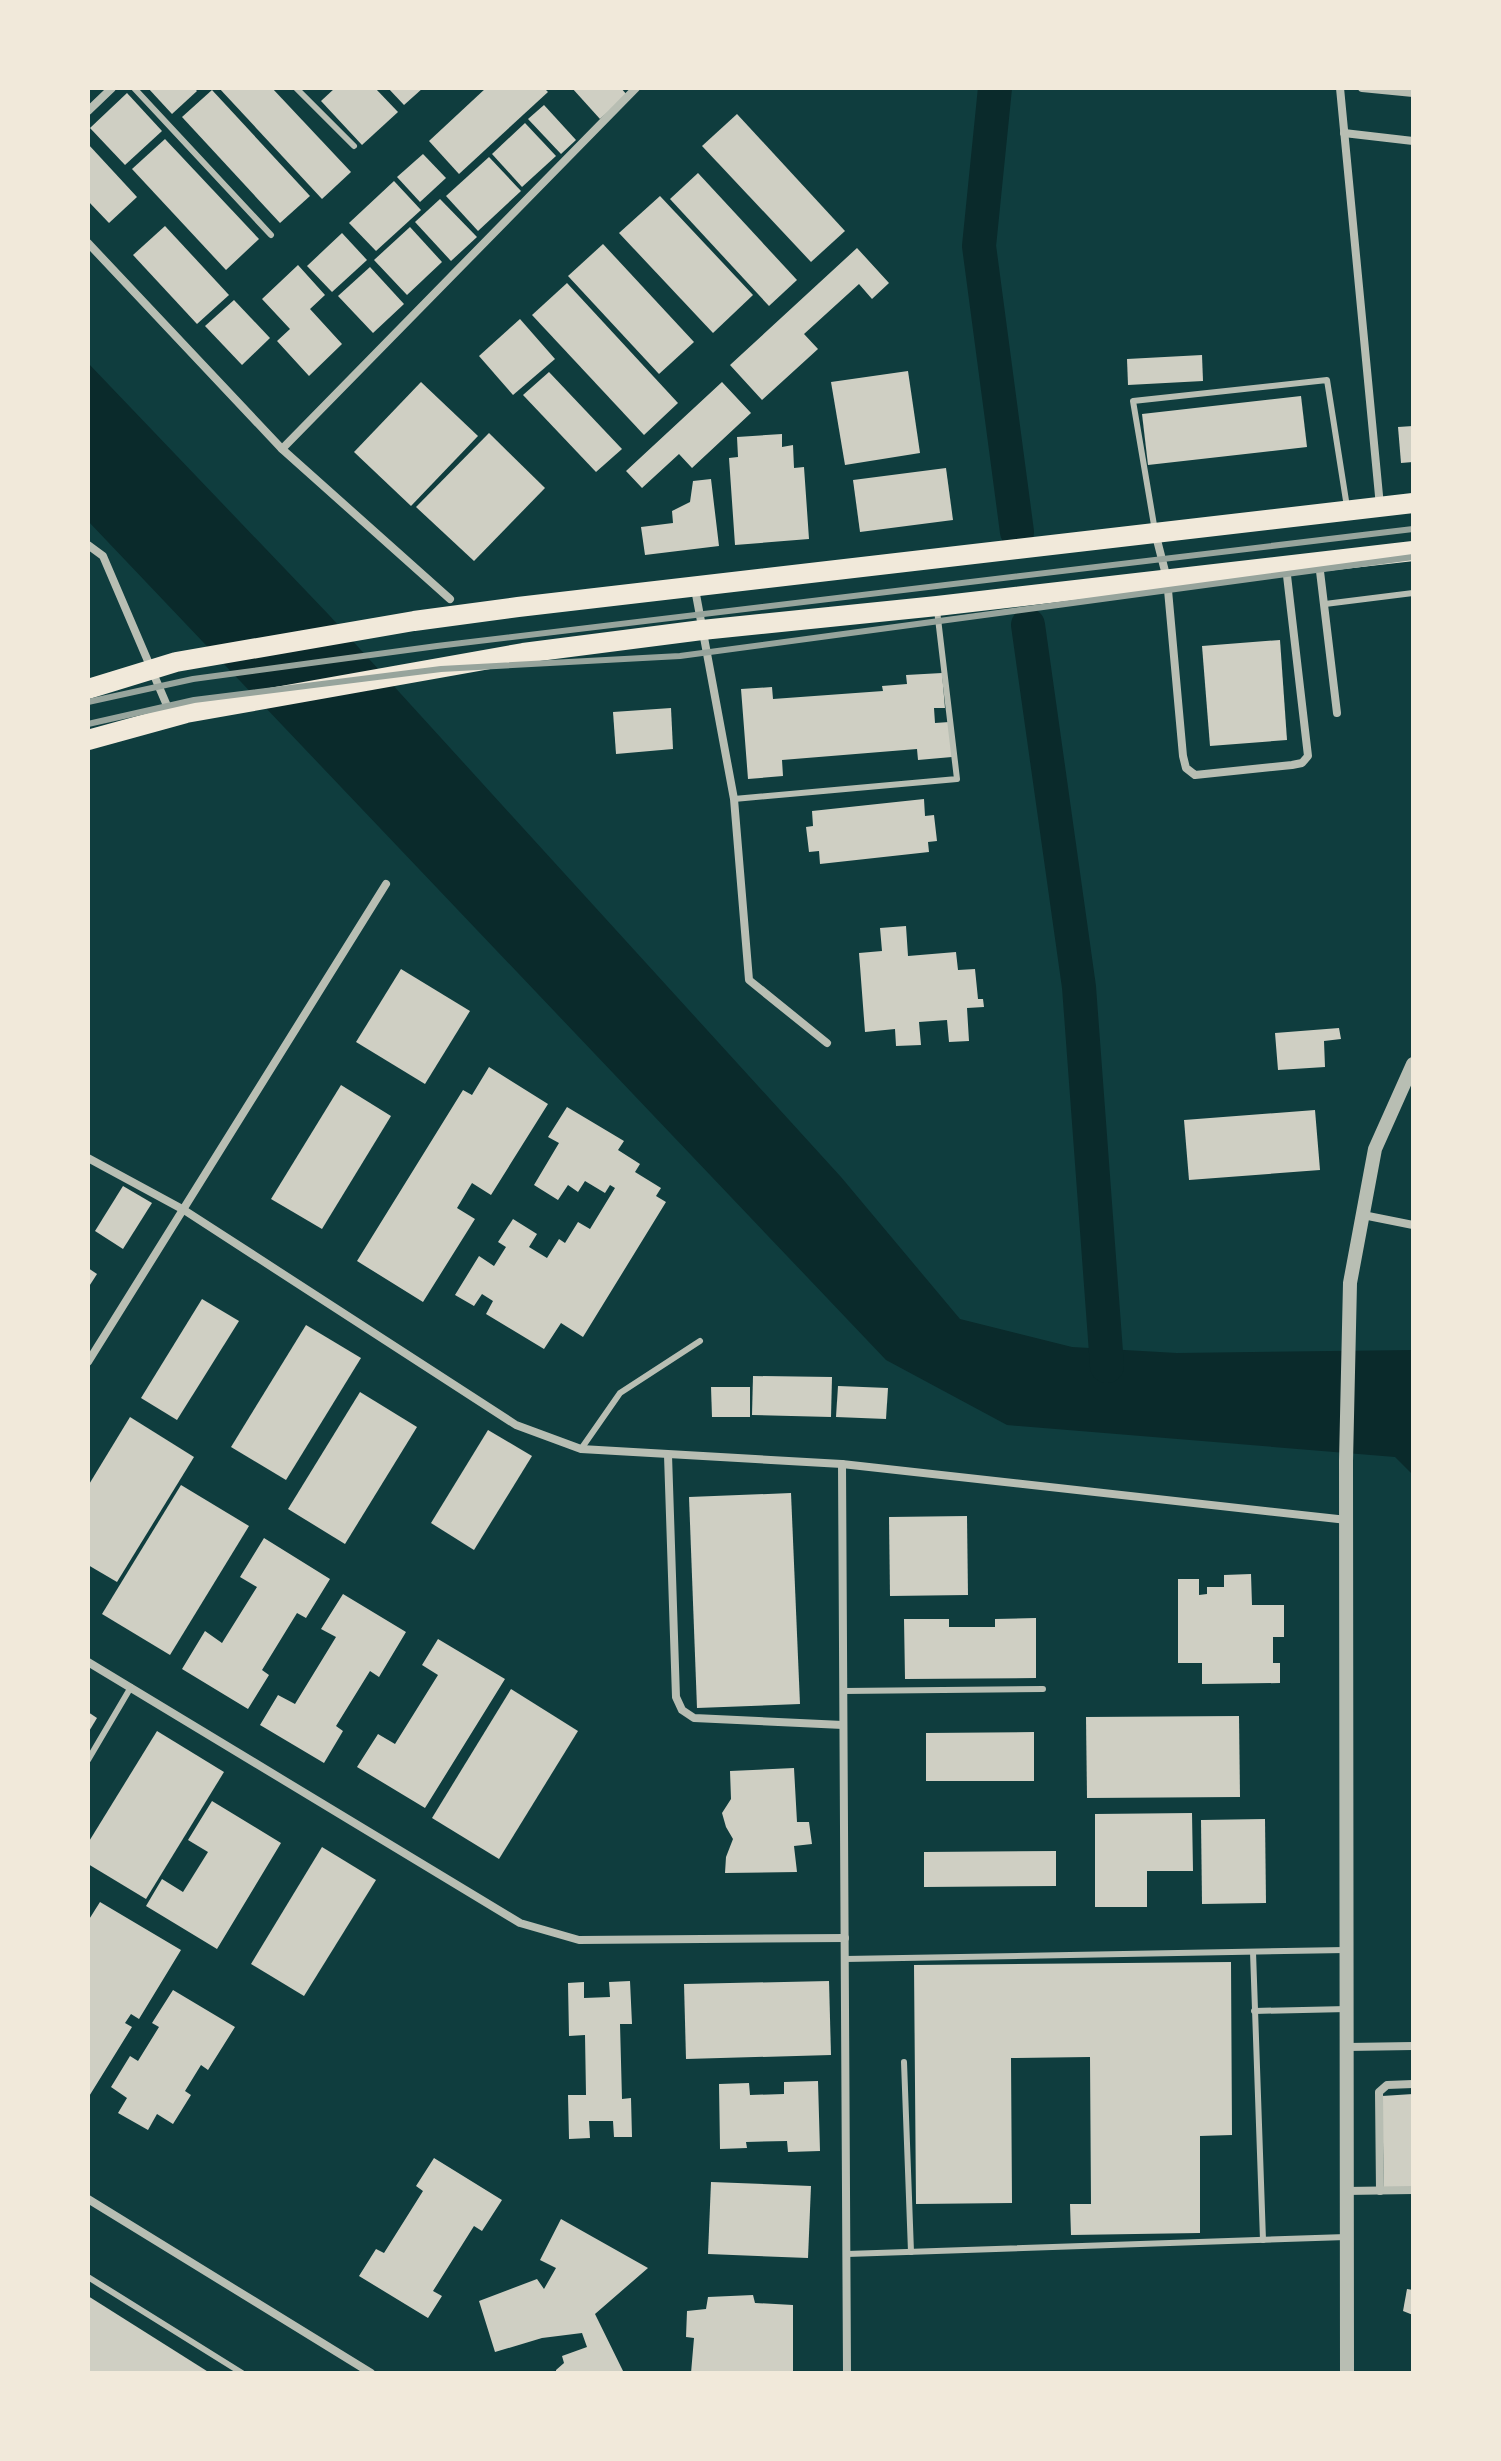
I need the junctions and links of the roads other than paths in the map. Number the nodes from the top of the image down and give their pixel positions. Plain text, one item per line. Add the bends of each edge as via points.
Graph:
1 (112, 88) edge
2 (134, 88) edge
3 (296, 88) edge
4 (636, 88) edge
5 (1340, 88) edge
6 (1362, 88) edge
7 (1413, 93) edge
8 (88, 111) edge
9 (1344, 133) junction
10 (1413, 141) edge
11 (354, 146) dead end
12 (271, 235) dead end
13 (88, 243) edge
14 (282, 449) junction
15 (1413, 503) edge
16 (1380, 507) junction
17 (1348, 511) junction
18 (1155, 533) junction
19 (88, 545) edge
20 (1413, 551) edge
21 (1319, 562) junction
22 (1286, 566) junction
23 (1167, 579) junction
24 (695, 585) junction
25 (1413, 593) edge
26 (1325, 604) junction
27 (937, 606) junction
28 (454, 607) junction
29 (702, 630) junction
30 (152, 670) junction
31 (88, 689) edge
32 (1337, 713) dead end
33 (179, 715) junction
34 (88, 740) edge
35 (734, 799) junction
36 (386, 884) dead end
37 (827, 1043) dead end
38 (1413, 1064) edge
39 (88, 1158) edge
40 (184, 1210) junction
41 (1363, 1215) junction
42 (1413, 1225) edge
43 (700, 1341) dead end
44 (88, 1362) edge
45 (581, 1449) junction
46 (668, 1455) junction
47 (842, 1464) junction
48 (1347, 1520) junction
49 (88, 1662) edge
50 (131, 1687) junction
51 (1043, 1689) dead end
52 (843, 1691) junction
53 (843, 1725) junction
54 (88, 1760) edge
55 (845, 1938) junction
56 (1347, 1950) junction
57 (1253, 1952) junction
58 (845, 1959) junction
59 (1348, 2008) junction
60 (1254, 2011) junction
61 (1413, 2046) edge
62 (1347, 2047) junction
63 (904, 2062) dead end
64 (1413, 2084) edge
65 (1413, 2190) edge
66 (1346, 2191) junction
67 (1380, 2191) junction
68 (88, 2199) edge
69 (1346, 2237) junction
70 (1263, 2240) junction
71 (911, 2252) junction
72 (847, 2254) junction
73 (88, 2277) edge
74 (242, 2373) edge
75 (371, 2373) edge
76 (847, 2373) edge
77 (1347, 2373) edge

1 - 8 street
2 - 12 lane
3 - 11 lane
4 - 14 street
5 - 9 street
6 - 7 street
9 - 10 street
9 - 16 street
13 - 14 street
14 - 28 street
15 - 16 main road
16 - 17 main road
17 - 18 main road
17 - 18 lane via 1327,380 1133,401
18 - 23 street
18 - 24 main road
19 - 30 street via 103,556
20 - 21 main road
21 - 22 main road
21 - 26 street
22 - 23 main road
22 - 23 street via 1308,756 1292,765 1195,775 1186,768
23 - 27 main road
24 - 28 main road
24 - 29 street
25 - 26 lane
26 - 32 street
27 - 29 main road
27 - 35 lane via 957,779
28 - 30 main road via 414,621
29 - 33 main road via 523,653
29 - 35 street
30 - 31 main road
30 - 33 street
33 - 34 main road
35 - 37 street via 749,980
36 - 40 street
38 - 41 street via 1375,1149
39 - 40 street
40 - 44 street
40 - 45 street via 516,1425
41 - 42 street
41 - 48 street via 1350,1283
43 - 45 lane via 620,1393
45 - 46 street
46 - 47 street
46 - 53 street via 676,1697 682,1710 694,1718
47 - 48 street
47 - 52 street
48 - 56 street
49 - 50 street
50 - 54 lane
50 - 55 street via 520,1923 579,1940
51 - 52 lane
52 - 53 street
53 - 55 street
55 - 58 street
56 - 57 lane
56 - 59 street
57 - 58 lane
57 - 60 lane
58 - 72 street
59 - 60 lane
59 - 62 street
60 - 70 lane
61 - 62 street
62 - 66 street
63 - 71 lane
64 - 67 street via 1387,2085 1379,2092
65 - 67 street
66 - 67 street
66 - 69 street
68 - 75 street
69 - 70 lane
69 - 77 street
70 - 71 lane
71 - 72 lane
72 - 76 street
73 - 74 lane

